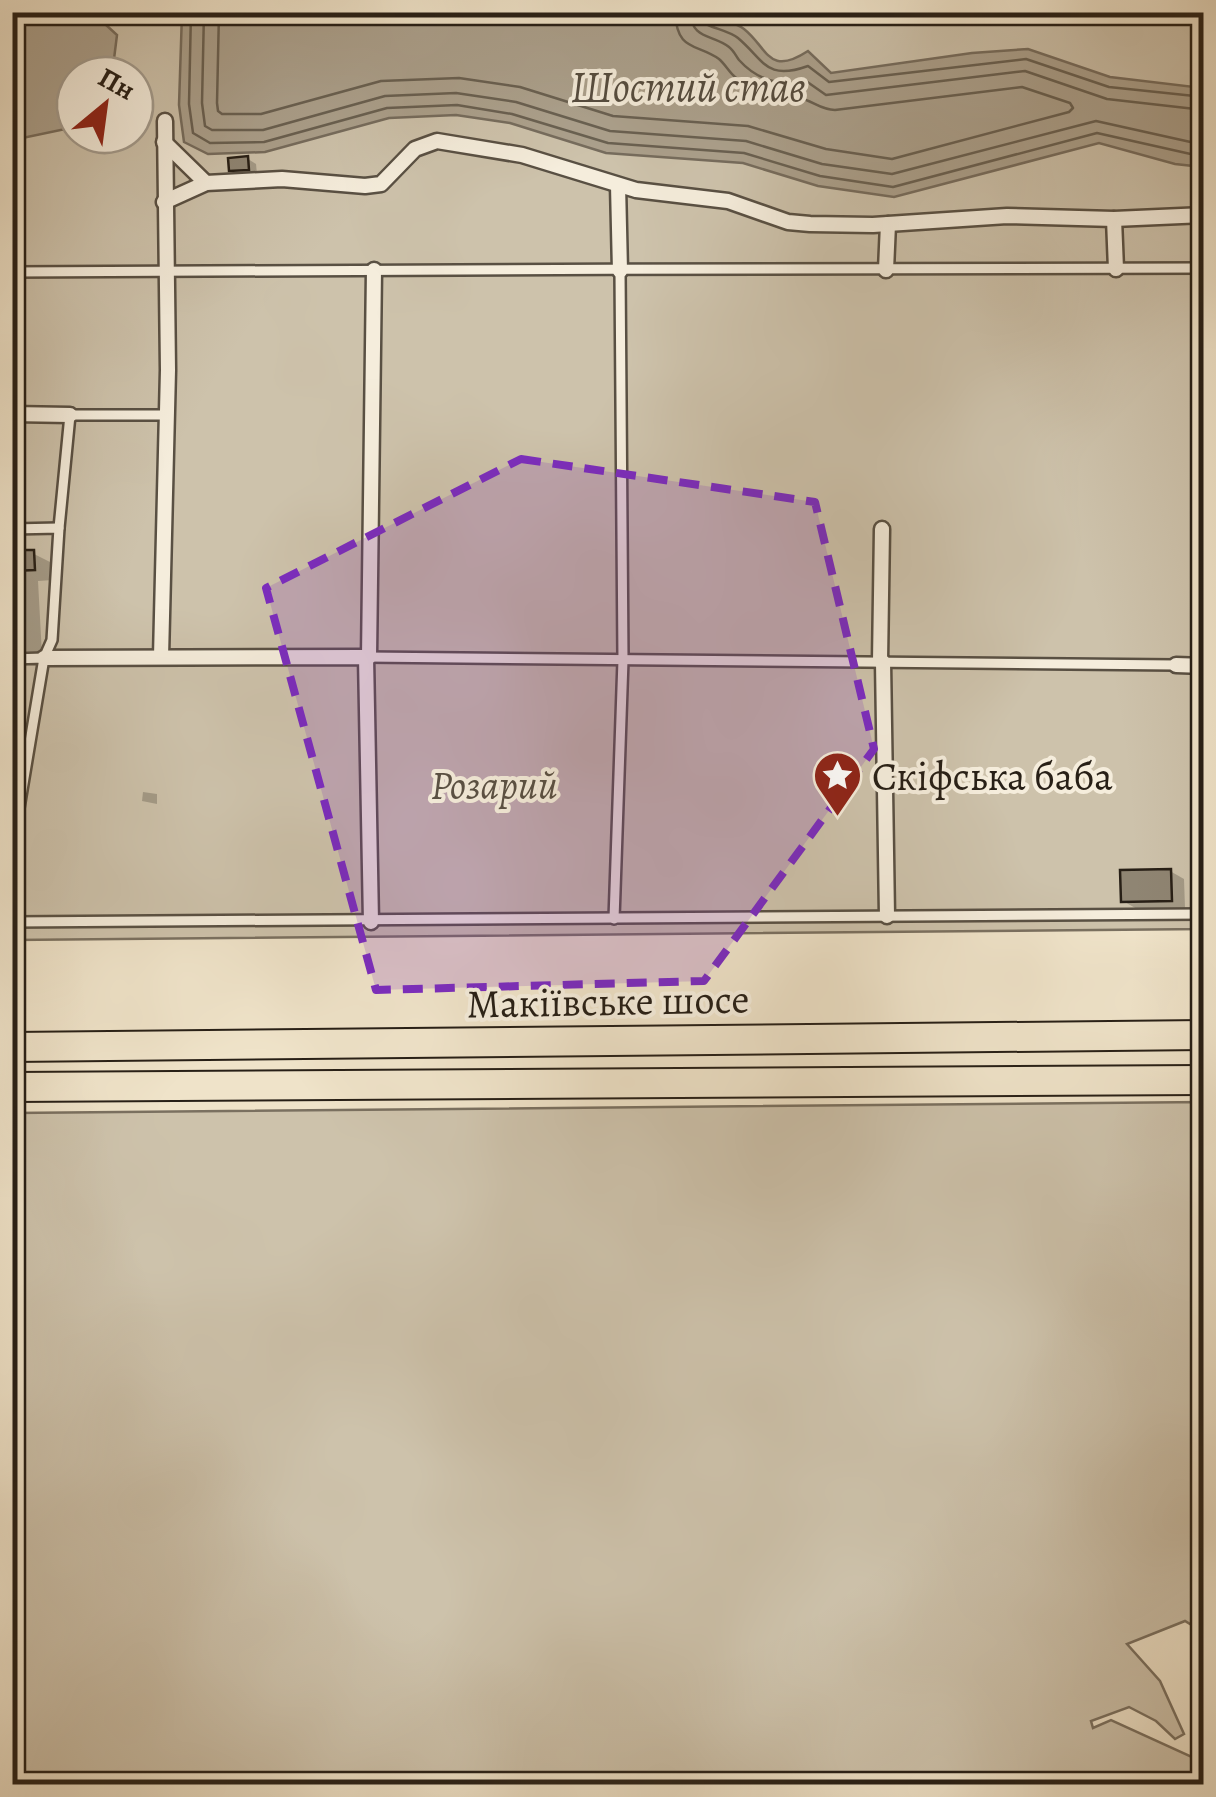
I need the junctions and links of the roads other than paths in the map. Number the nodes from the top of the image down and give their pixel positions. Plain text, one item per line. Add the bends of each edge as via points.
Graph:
1 (165, 121) dead end
2 (164, 142) junction
3 (206, 183) junction
4 (618, 185) junction
5 (164, 202) junction
6 (1204, 216) edge
7 (1114, 218) junction
8 (888, 224) junction
9 (1116, 268) junction
10 (1204, 268) edge
11 (374, 270) junction
12 (886, 270) junction
13 (168, 271) junction
14 (620, 271) junction
15 (12, 272) edge
16 (12, 414) edge
17 (167, 414) junction
18 (70, 415) junction
19 (59, 528) junction
20 (12, 529) edge
21 (882, 529) dead end
22 (161, 657) junction
23 (368, 657) junction
24 (44, 658) junction
25 (12, 659) edge
26 (622, 660) junction
27 (882, 662) junction
28 (1176, 666) joint
29 (1204, 666) edge
30 (12, 850) edge
31 (1204, 914) edge
32 (887, 916) junction
33 (614, 919) junction
34 (12, 922) edge
35 (371, 922) junction
36 (1204, 1035) edge
37 (12, 1047) edge
38 (1204, 1080) edge
39 (12, 1087) edge

1 - 2 street
2 - 3 street
2 - 5 street
3 - 4 street via 381,184 415,149 436,141 522,156
3 - 5 street
4 - 8 street via 728,201 788,222
4 - 14 street
5 - 13 street
6 - 7 street
7 - 8 street
7 - 9 street
8 - 12 street
9 - 10 lane
9 - 12 lane
11 - 13 lane
11 - 14 lane
11 - 23 street
12 - 14 lane
13 - 15 lane
13 - 17 street
14 - 26 lane
16 - 18 street
17 - 18 lane
17 - 22 street
18 - 19 lane
19 - 20 lane
19 - 24 lane via 52,640
21 - 27 street
22 - 23 street
22 - 24 street
23 - 26 lane
23 - 35 street
24 - 25 lane
24 - 30 lane
26 - 27 lane
26 - 33 lane
27 - 28 lane
27 - 32 street
28 - 29 street
31 - 32 lane
32 - 33 lane
33 - 35 lane
34 - 35 lane
36 - 37 main road, Макіївське шосе
38 - 39 main road, Макіївське шосе

